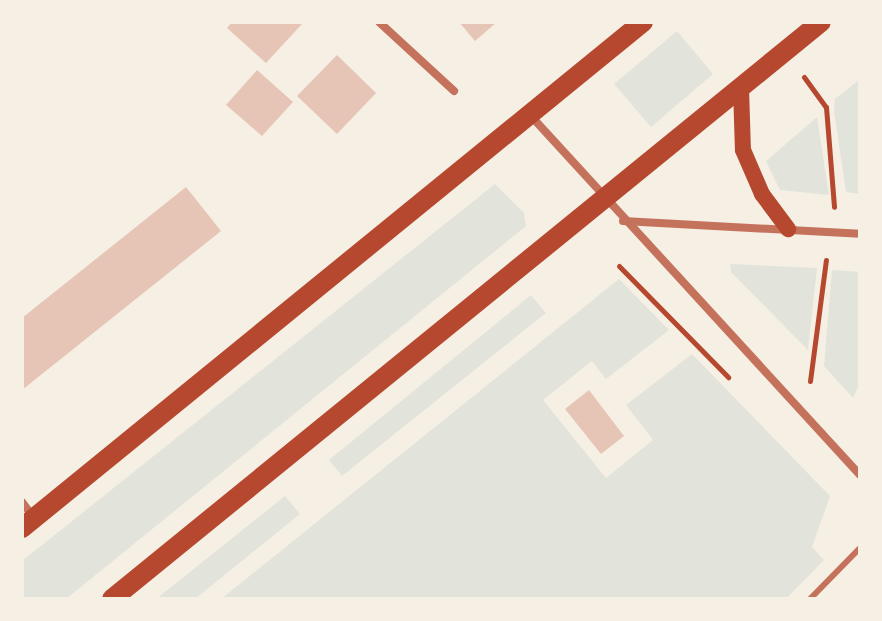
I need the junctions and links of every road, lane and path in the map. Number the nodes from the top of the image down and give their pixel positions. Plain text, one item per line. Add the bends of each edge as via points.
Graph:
1 (379, 22) edge
2 (643, 22) edge
3 (821, 22) edge
4 (785, 51) junction
5 (741, 88) junction
6 (454, 91) dead end
7 (530, 115) junction
8 (602, 197) junction
9 (622, 221) junction
10 (788, 229) junction
11 (829, 233) junction
12 (860, 234) edge
13 (860, 475) edge
14 (26, 516) edge
15 (860, 548) edge
16 (112, 599) edge
17 (810, 599) edge

1 - 6 street
2 - 7 main road
3 - 4 main road
4 - 5 main road
4 - 11 path via 826,107 837,194
5 - 8 main road
5 - 10 main road via 743,150 762,194
7 - 8 street
7 - 14 main road
8 - 9 street
8 - 16 main road
9 - 10 street
9 - 13 street
10 - 11 street
11 - 12 street
15 - 17 lane

